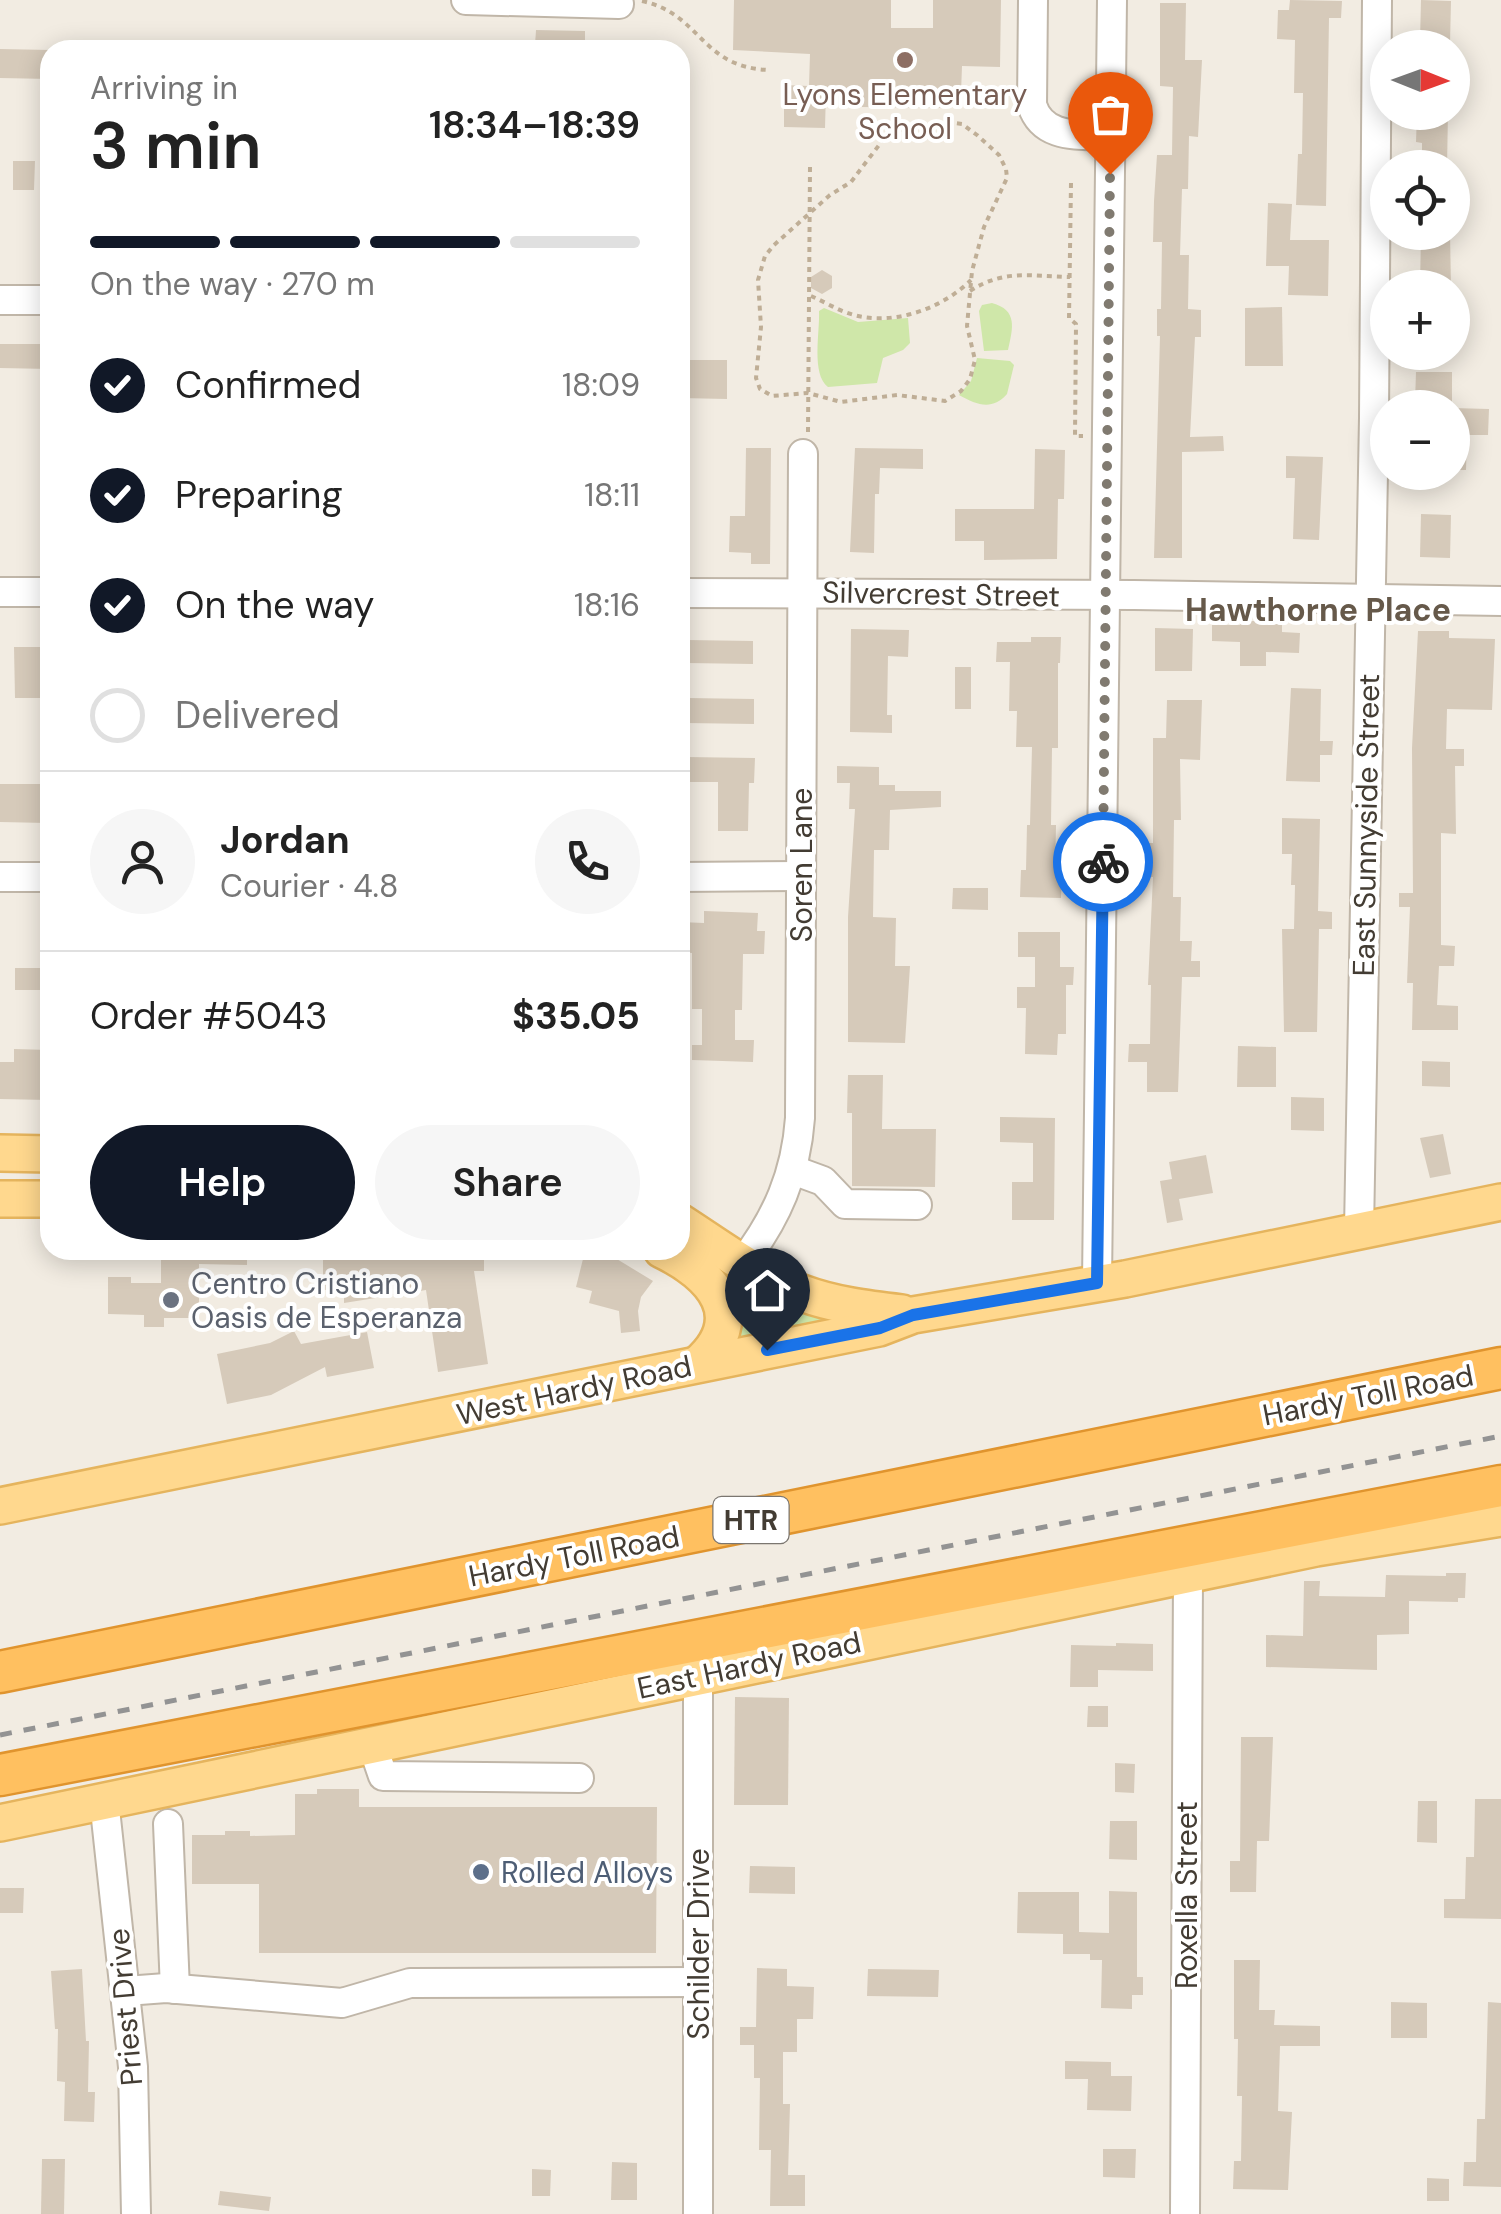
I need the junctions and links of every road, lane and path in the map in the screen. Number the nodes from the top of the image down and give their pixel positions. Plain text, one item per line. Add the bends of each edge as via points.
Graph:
1 (466, 0) edge
2 (1033, 0) edge
3 (1112, 0) edge
4 (1377, 0) edge
5 (628, 2) edge
6 (770, 70) dead end
7 (1110, 136) junction
8 (810, 167) dead end
9 (1070, 182) dead end
10 (810, 215) junction
11 (1070, 277) junction
12 (971, 280) junction
13 (970, 291) junction
14 (809, 296) junction
15 (0, 300) edge
16 (40, 300) edge
17 (808, 393) junction
18 (1106, 436) junction
19 (803, 454) joint
20 (0, 592) edge
21 (40, 592) edge
22 (690, 593) edge
23 (803, 593) junction
24 (1106, 596) junction
25 (1369, 600) junction
26 (1501, 601) edge
27 (690, 876) edge
28 (800, 876) junction
29 (0, 877) edge
30 (40, 878) edge
31 (0, 1153) edge
32 (40, 1154) edge
33 (793, 1170) junction
34 (0, 1199) edge
35 (40, 1199) edge
36 (1501, 1202) edge
37 (918, 1205) dead end
38 (690, 1228) edge
39 (1359, 1230) junction
40 (677, 1260) edge
41 (743, 1262) junction
42 (1097, 1283) junction
43 (913, 1315) junction
44 (698, 1364) junction
45 (1501, 1368) edge
46 (1501, 1486) edge
47 (0, 1506) edge
48 (1501, 1518) edge
49 (1188, 1576) junction
50 (0, 1672) edge
51 (698, 1675) junction
52 (372, 1744) junction
53 (0, 1775) edge
54 (579, 1778) dead end
55 (104, 1800) junction
56 (0, 1822) edge
57 (168, 1824) dead end
58 (698, 1982) junction
59 (175, 1989) junction
60 (126, 1991) junction
61 (136, 2214) edge
62 (698, 2214) edge
63 (1185, 2214) edge

1 - 5 street
2 - 7 street via 1035,114 1053,131
3 - 7 street
4 - 25 street, East Sunnyside Street
5 - 6 path via 672,12 736,66
7 - 18 street
8 - 10 path
9 - 11 path
10 - 12 path via 851,182 889,132 962,124 1004,163 1006,178
10 - 14 path
10 - 17 path via 774,244 760,270 756,378 772,396
11 - 13 path via 989,278
11 - 18 path via 1075,436
12 - 13 path
12 - 14 path via 935,307 875,318
13 - 17 path via 973,370 954,397 841,402
14 - 17 path
15 - 16 street
17 - 19 path
18 - 24 street
19 - 23 street, Soren Lane
20 - 21 street
22 - 23 street, Silvercrest Street
23 - 24 street, Silvercrest Street
23 - 28 street, Soren Lane
24 - 25 street, Silvercrest Street
24 - 42 street
25 - 26 street, Silvercrest Street
25 - 39 street, East Sunnyside Street
27 - 28 street
28 - 33 street, Soren Lane via 800,1118
29 - 30 street
31 - 32 main road
33 - 37 street via 822,1181 845,1204
33 - 41 street, Soren Lane via 771,1222
34 - 35 main road
36 - 39 main road, West Hardy Road
38 - 41 main road
39 - 42 main road, West Hardy Road
40 - 44 main road via 708,1280 722,1304 719,1341
41 - 43 main road via 831,1302
42 - 43 main road, West Hardy Road
43 - 44 main road, West Hardy Road via 880,1328
44 - 47 main road, West Hardy Road
45 - 50 highway, Hardy Toll Road / HTR
46 - 53 highway
48 - 49 main road, East Hardy Road
49 - 51 main road, East Hardy Road
49 - 63 street, Roxella Street
51 - 52 main road, East Hardy Road
51 - 58 street, Schilder Drive
52 - 54 street via 382,1776
52 - 55 main road, East Hardy Road
55 - 56 main road, East Hardy Road
55 - 60 street, Priest Drive
57 - 59 street
58 - 59 street via 410,1983 342,2003
58 - 62 street, Schilder Drive
59 - 60 street
60 - 61 street, Priest Drive

